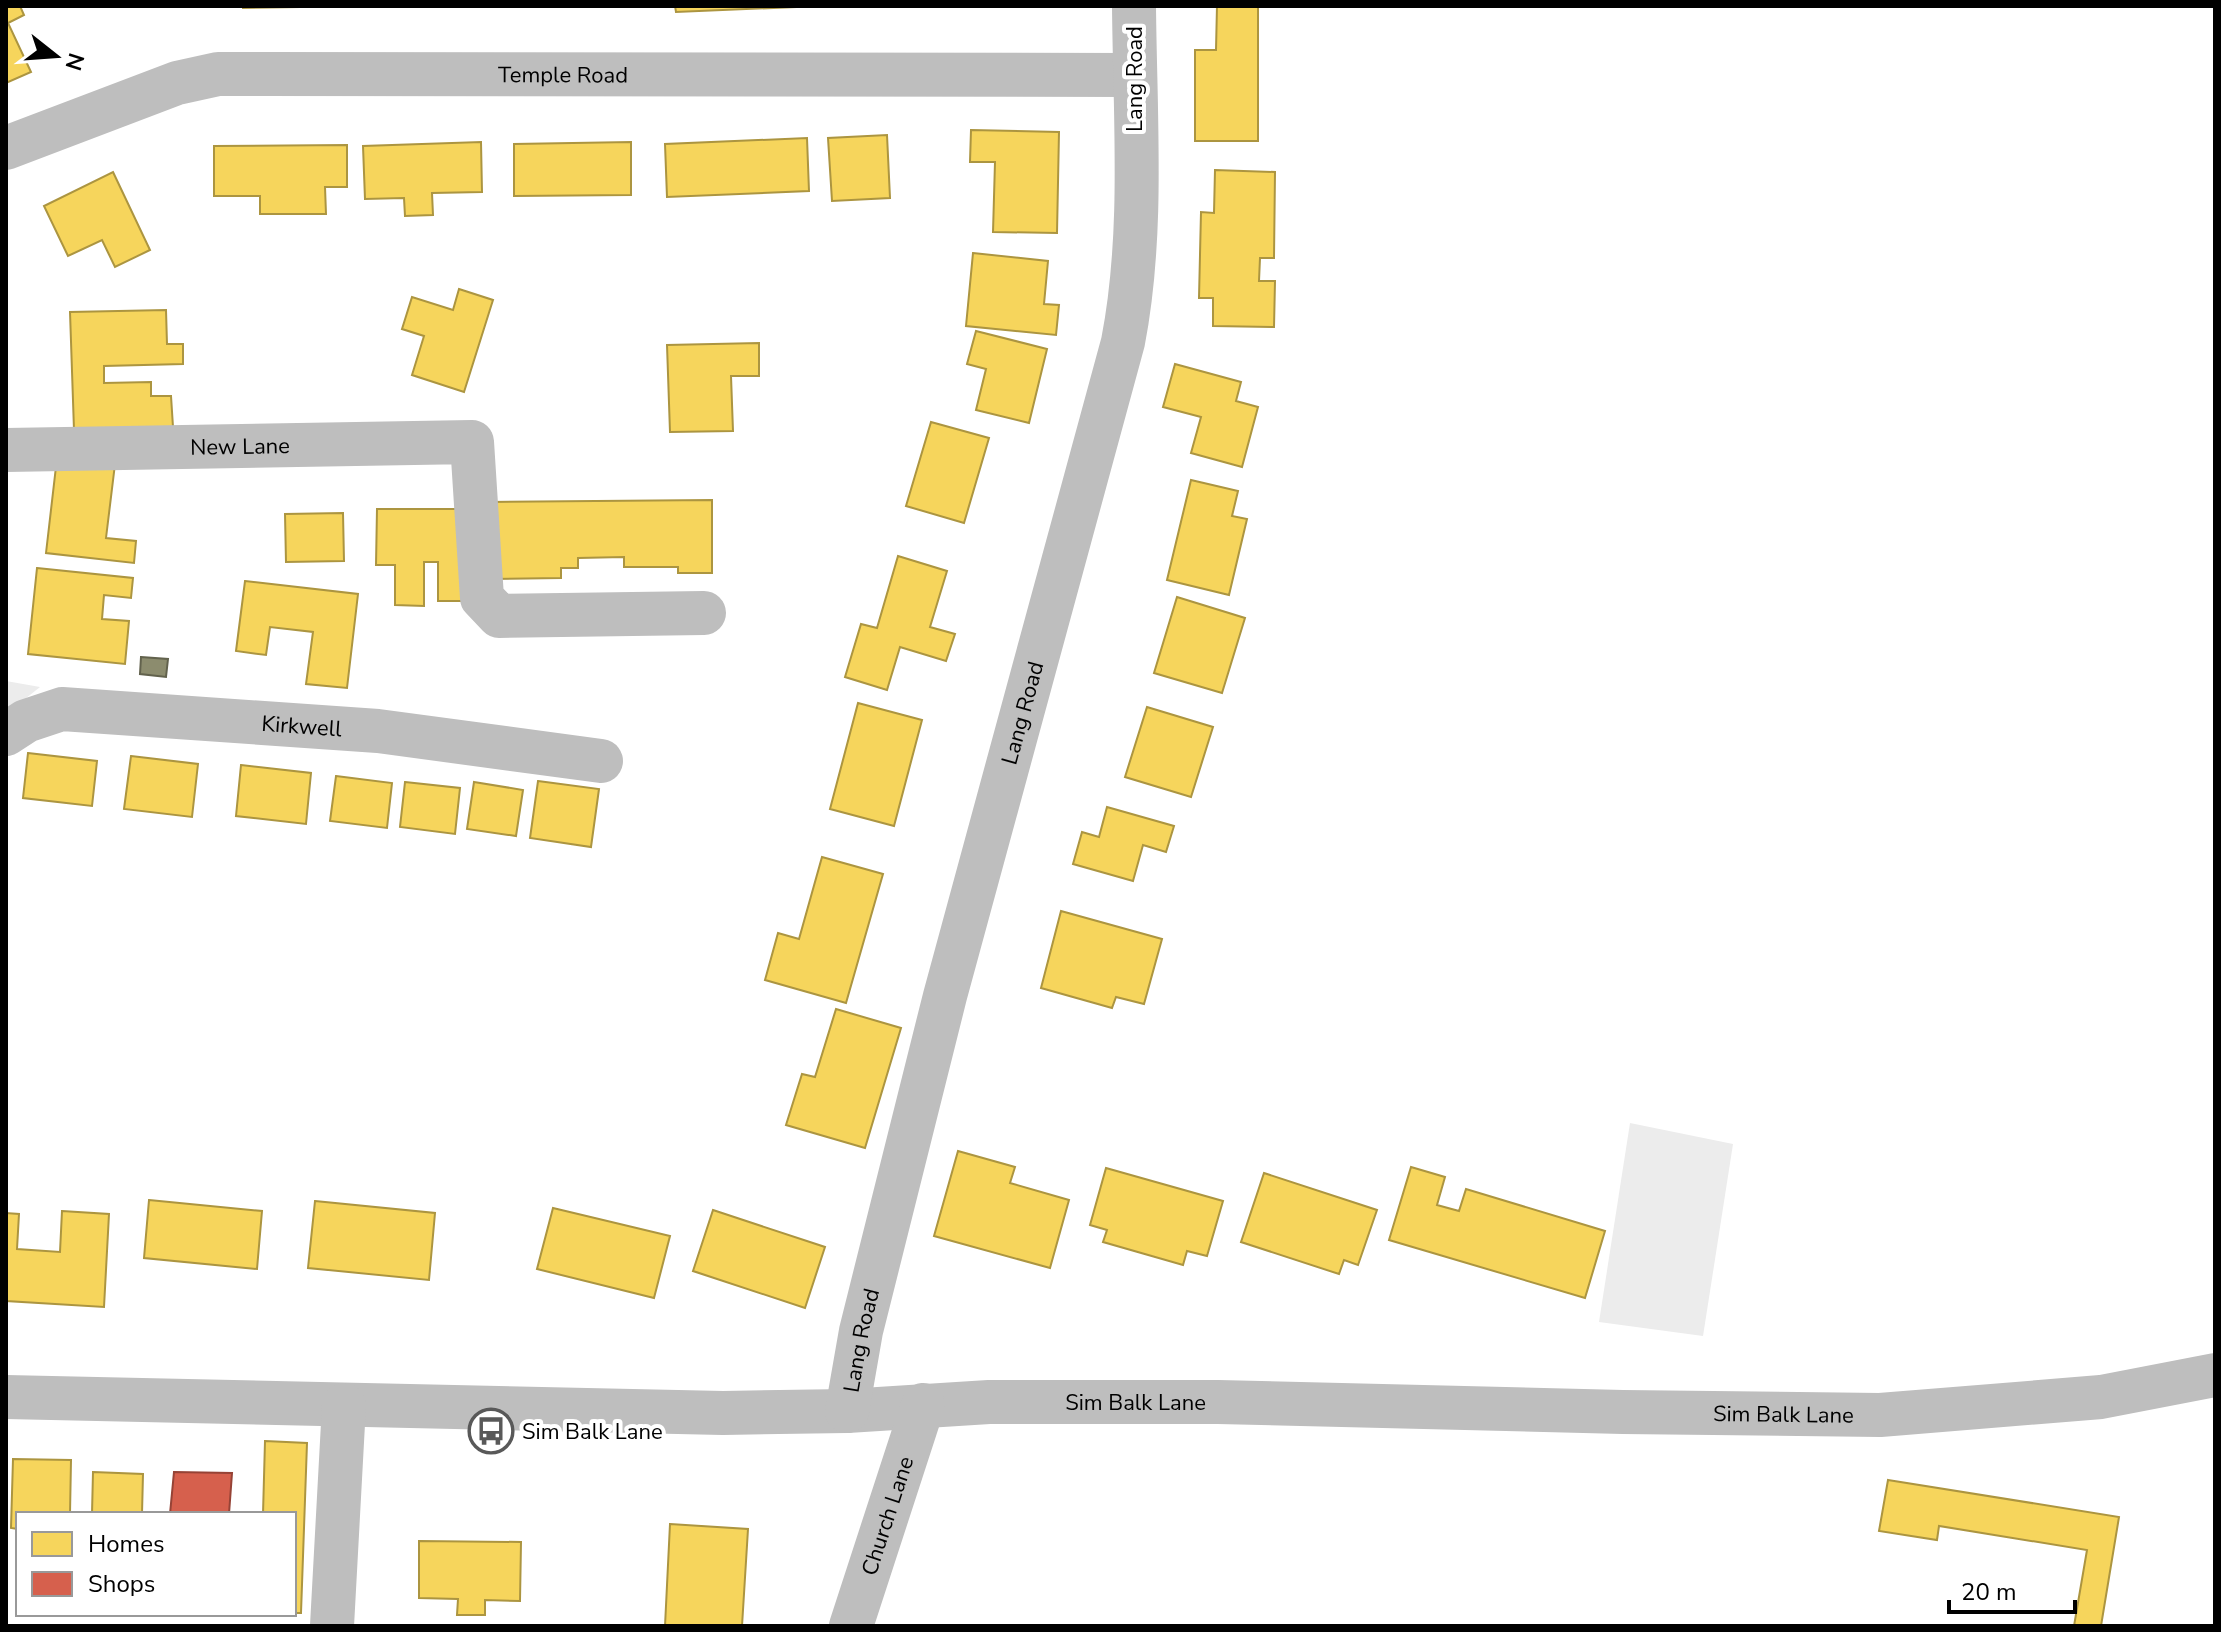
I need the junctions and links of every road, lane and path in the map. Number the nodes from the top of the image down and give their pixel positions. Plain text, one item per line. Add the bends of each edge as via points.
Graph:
1 (1134, 6) edge
2 (1134, 75) junction
3 (6, 148) edge
4 (6, 450) edge
5 (704, 613) dead end
6 (6, 734) edge
7 (601, 761) dead end
8 (2215, 1375) edge
9 (6, 1397) edge
10 (344, 1405) junction
11 (923, 1405) junction
12 (847, 1411) junction
13 (332, 1626) edge
14 (851, 1626) edge

1 - 2 street, Lang Road
2 - 3 street, Temple Road via 218,74 177,83
2 - 12 street, Lang Road via 1135,248 1123,342 945,996 861,1331
4 - 5 street, New Lane via 472,442 482,598 499,616
6 - 7 street, Kirkwell via 62,709 378,731
8 - 11 street, Sim Balk Lane via 2101,1397 1880,1415 1218,1402
9 - 10 street, Sim Balk Lane
10 - 12 street, Sim Balk Lane
10 - 13 street
11 - 12 street, Sim Balk Lane
11 - 14 street, Church Lane

